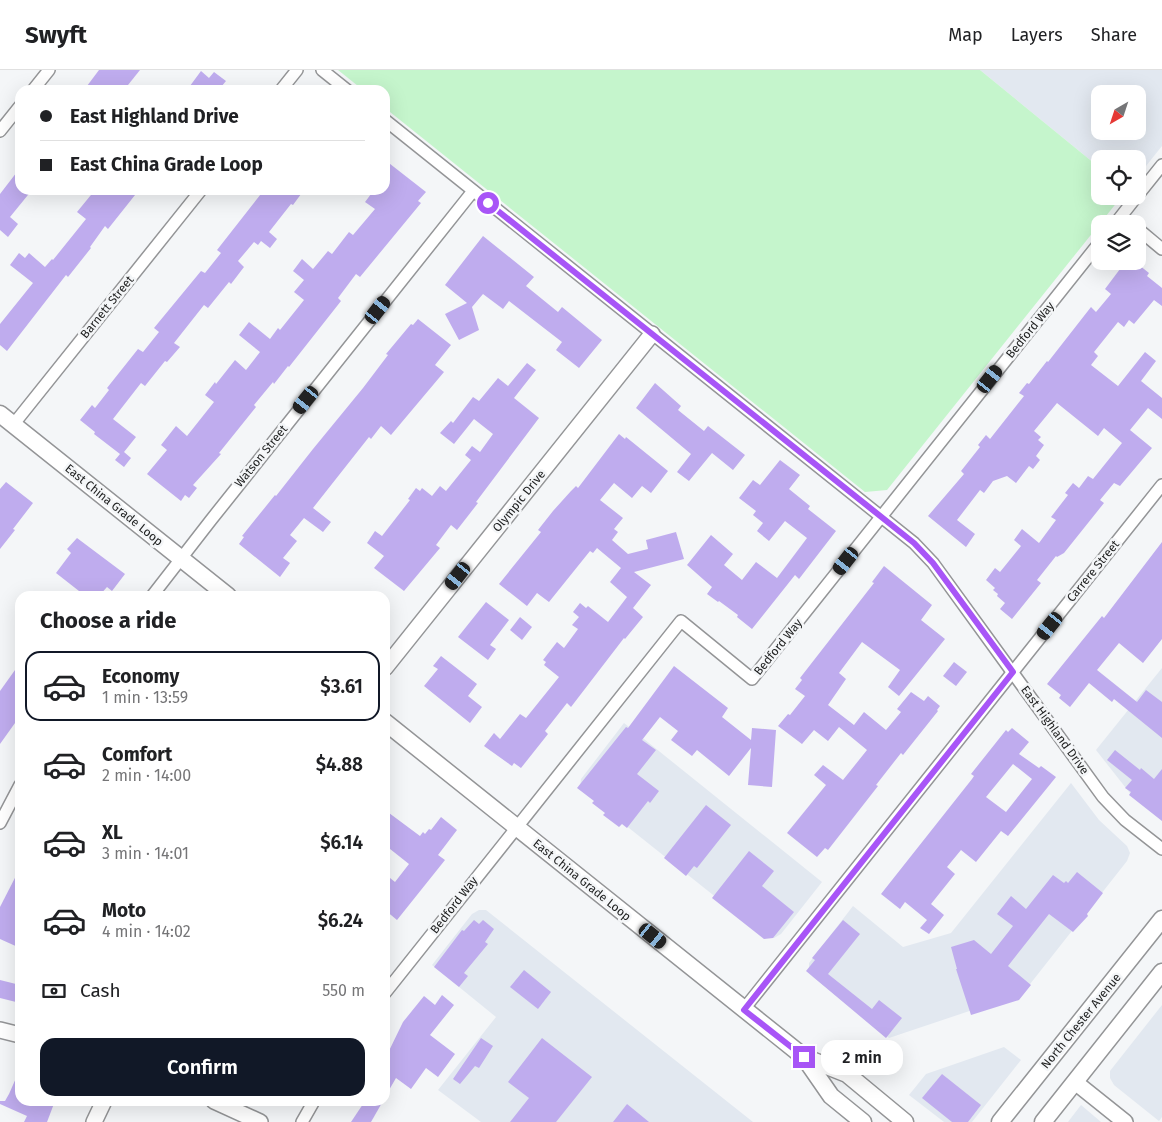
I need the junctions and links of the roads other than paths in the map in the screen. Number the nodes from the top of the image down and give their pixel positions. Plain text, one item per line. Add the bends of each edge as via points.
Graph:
1 (49, 70) edge
2 (297, 70) edge
3 (322, 70) edge
4 (37, 85) edge
5 (285, 85) edge
6 (341, 85) edge
7 (15, 112) edge
8 (390, 124) edge
9 (0, 131) edge
10 (1162, 166) edge
11 (1146, 185) edge
12 (474, 191) junction
13 (197, 195) edge
14 (1130, 205) edge
15 (1122, 215) edge
16 (1146, 236) edge
17 (1162, 249) edge
18 (1091, 253) edge
19 (652, 334) junction
20 (4, 420) edge
21 (1162, 485) edge
22 (881, 517) junction
23 (182, 559) junction
24 (156, 591) edge
25 (222, 591) edge
26 (390, 662) edge
27 (1013, 672) junction
28 (390, 726) edge
29 (15, 794) edge
30 (0, 823) edge
31 (516, 827) junction
32 (1162, 850) edge
33 (1162, 919) edge
34 (1162, 972) edge
35 (390, 987) edge
36 (744, 1010) junction
37 (0, 1030) edge
38 (15, 1034) edge
39 (804, 1057) junction
40 (1075, 1082) junction
41 (102, 1106) edge
42 (225, 1106) edge
43 (311, 1106) edge
44 (94, 1122) edge
45 (260, 1122) edge
46 (302, 1122) edge
47 (863, 1122) edge
48 (905, 1122) edge
49 (1000, 1122) edge
50 (1043, 1122) edge
51 (1125, 1122) edge

1 - 4 street
2 - 5 street
3 - 6 street
7 - 9 street
8 - 12 street, East Highland Drive
10 - 11 street
12 - 19 street, East Highland Drive
12 - 23 street, Watson Street
13 - 20 street, Barnett Street
14 - 15 street
16 - 17 street
18 - 22 street, Bedford Way
19 - 22 street, East Highland Drive
19 - 26 street, Olympic Drive
20 - 23 main road, East China Grade Loop
21 - 27 street, Carrere Street
22 - 27 street, East Highland Drive via 933,563
22 - 31 street, Bedford Way via 752,678 681,621
23 - 24 street, Watson Street
23 - 25 main road, East China Grade Loop
27 - 32 street, East Highland Drive via 1103,797
27 - 36 street, Carrere Street
28 - 31 main road, East China Grade Loop
29 - 30 street
31 - 35 street, Bedford Way
31 - 36 main road, East China Grade Loop
33 - 49 main road, North Chester Avenue
34 - 40 main road
36 - 39 main road, East China Grade Loop
37 - 38 street
39 - 47 main road, East China Grade Loop via 831,1096
39 - 48 main road, East China Grade Loop via 847,1074
40 - 50 main road
40 - 51 street
41 - 44 street
42 - 45 street
43 - 46 street

